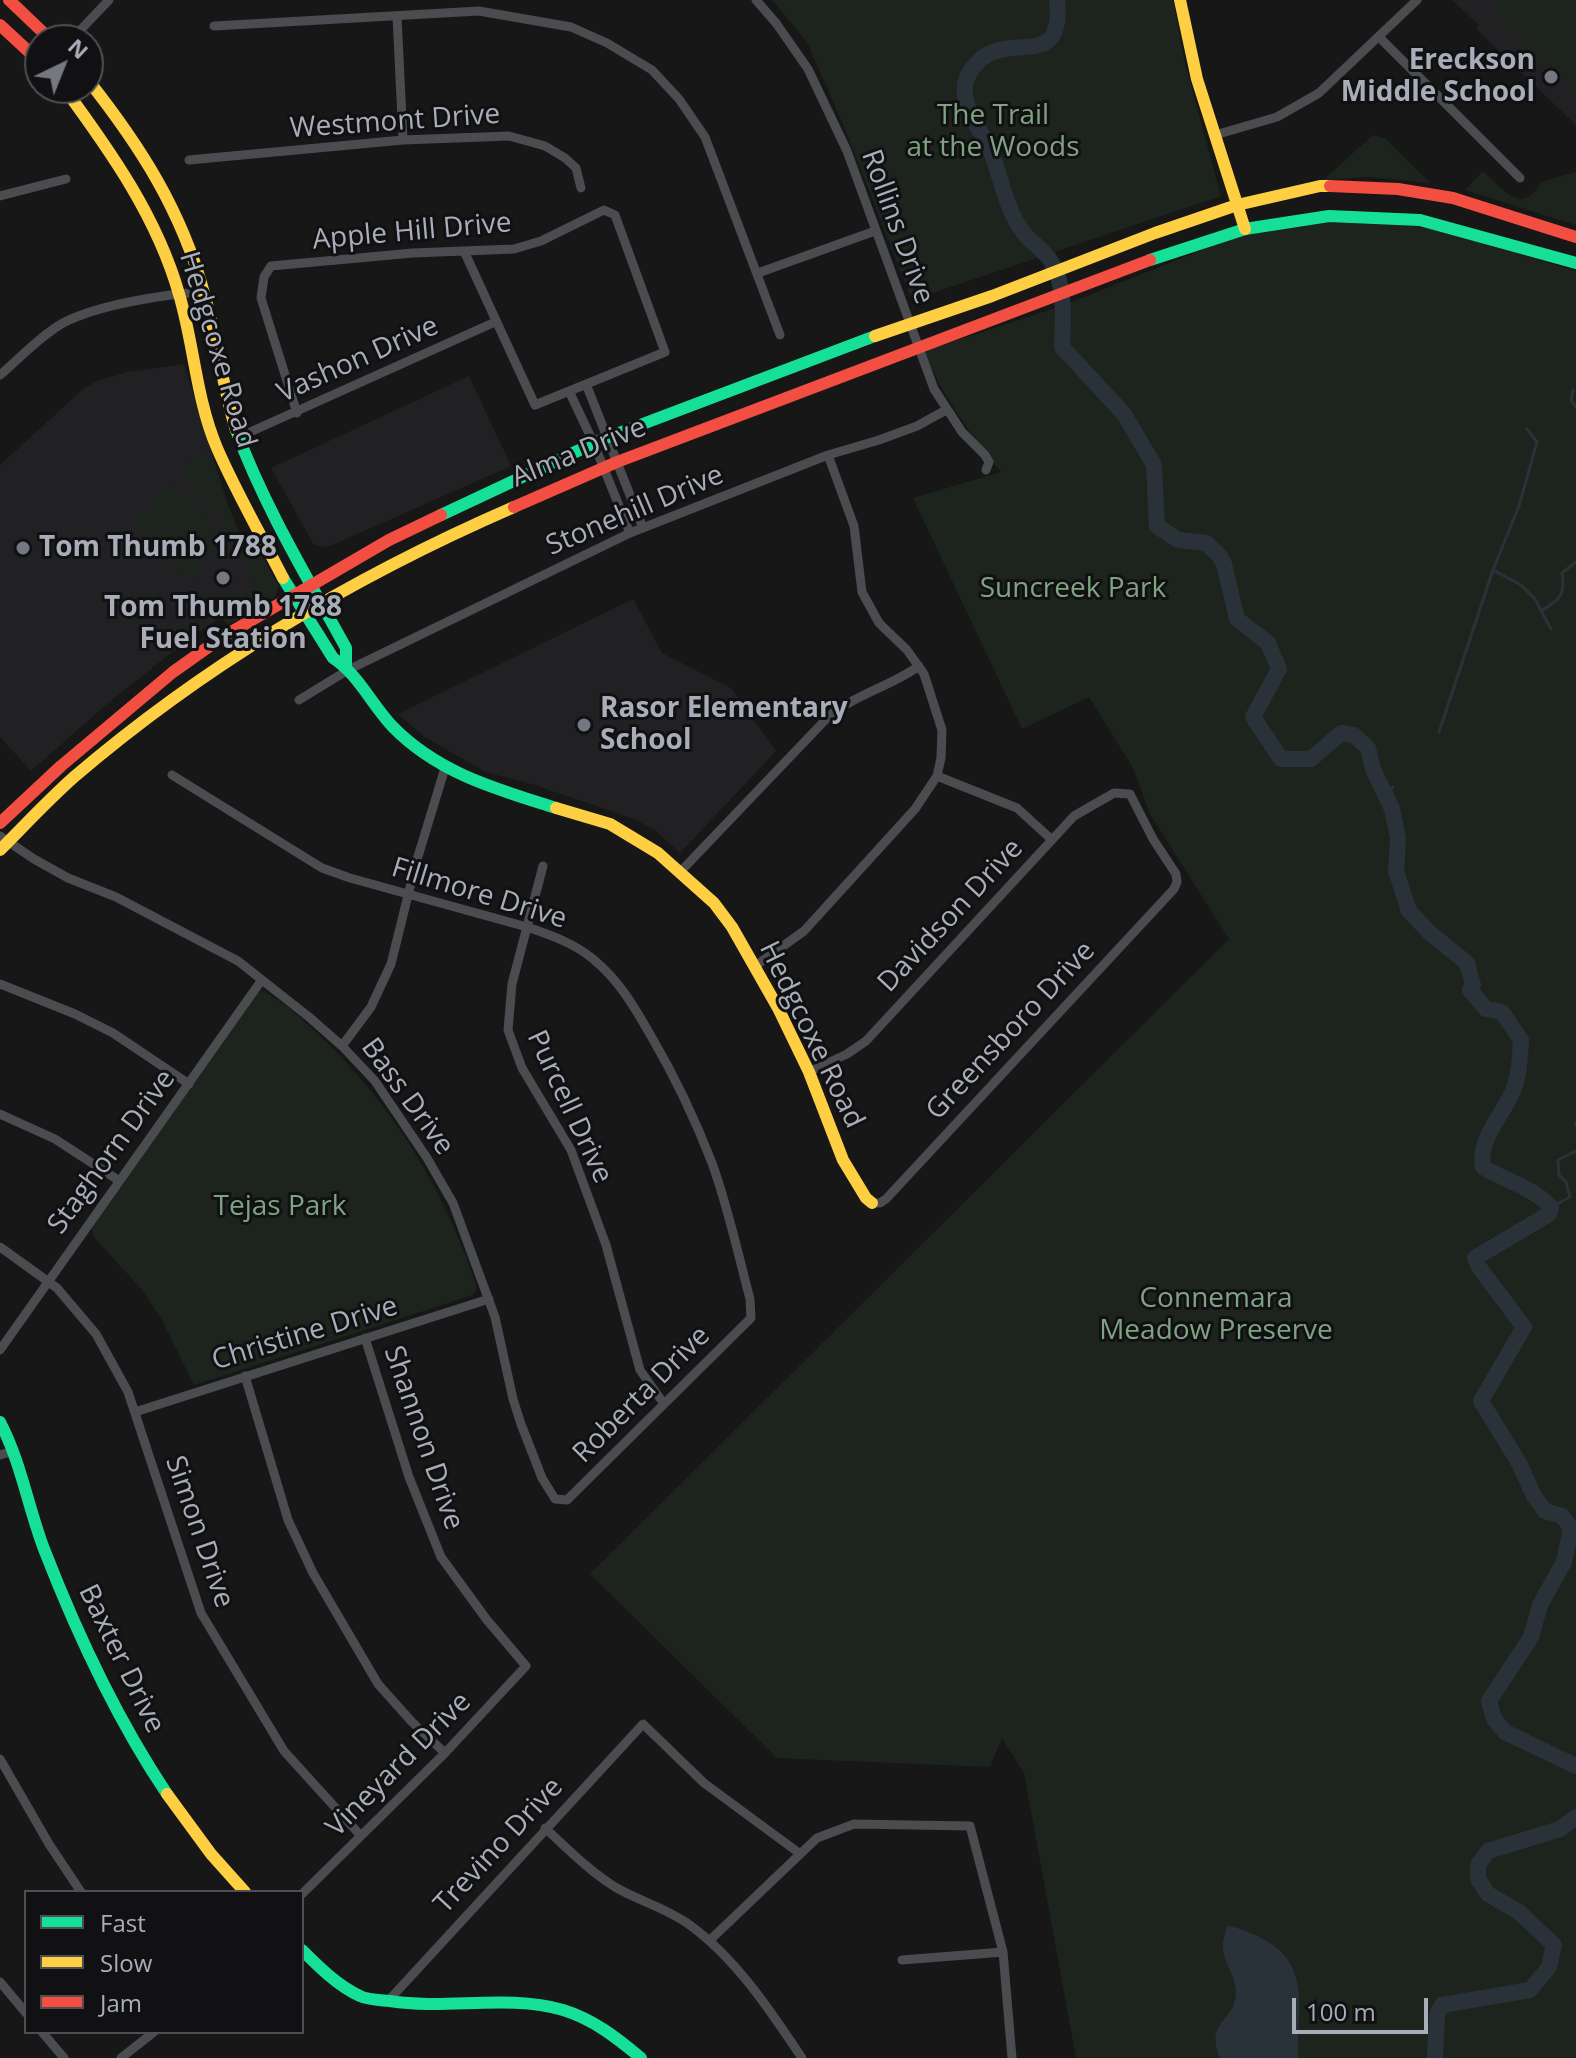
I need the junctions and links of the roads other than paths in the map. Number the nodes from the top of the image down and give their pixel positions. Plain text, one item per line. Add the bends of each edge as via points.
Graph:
1 (9, 0) edge
2 (109, 0) edge
3 (479, 0) edge
4 (756, 0) edge
5 (1180, 0) edge
6 (1417, 0) edge
7 (479, 11) junction
8 (397, 16) junction
9 (34, 24) edge
10 (86, 24) edge
11 (0, 25) edge
12 (214, 26) dead end
13 (1379, 37) junction
14 (24, 47) edge
15 (104, 100) edge
16 (76, 104) edge
17 (1215, 135) junction
18 (403, 140) junction
19 (189, 160) dead end
20 (1520, 178) dead end
21 (66, 179) dead end
22 (581, 188) dead end
23 (0, 196) edge
24 (1237, 205) junction
25 (1245, 229) junction
26 (875, 231) junction
27 (1576, 237) edge
28 (464, 251) junction
29 (1576, 263) edge
30 (758, 273) junction
31 (204, 292) junction
32 (179, 293) junction
33 (495, 322) junction
34 (908, 323) junction
35 (780, 335) dead end
36 (917, 347) junction
37 (0, 375) edge
38 (586, 384) junction
39 (569, 391) junction
40 (946, 410) junction
41 (297, 413) junction
42 (239, 437) junction
43 (607, 438) junction
44 (594, 444) junction
45 (216, 446) junction
46 (828, 455) junction
47 (617, 462) junction
48 (603, 468) junction
49 (986, 470) dead end
50 (467, 502) junction
51 (475, 521) junction
52 (643, 528) junction
53 (630, 533) junction
54 (312, 583) junction
55 (292, 596) junction
56 (322, 603) junction
57 (304, 615) junction
58 (919, 666) junction
59 (347, 668) junction
60 (143, 695) junction
61 (299, 700) dead end
62 (157, 710) junction
63 (445, 768) junction
64 (172, 775) dead end
65 (937, 776) junction
66 (0, 823) edge
67 (1051, 839) junction
68 (2, 842) edge
69 (543, 866) dead end
70 (681, 871) junction
71 (1177, 882) joint
72 (407, 894) junction
73 (527, 927) junction
74 (754, 967) junction
75 (261, 981) junction
76 (0, 984) edge
77 (342, 1046) junction
78 (809, 1072) junction
79 (189, 1084) junction
80 (0, 1114) edge
81 (118, 1180) junction
82 (872, 1203) joint
83 (0, 1247) edge
84 (47, 1280) junction
85 (489, 1299) junction
86 (751, 1318) joint
87 (365, 1338) junction
88 (0, 1350) edge
89 (245, 1376) junction
90 (664, 1404) junction
91 (135, 1412) junction
92 (0, 1422) edge
93 (14, 1451) junction
94 (0, 1455) edge
95 (563, 1501) joint
96 (526, 1666) joint
97 (445, 1753) junction
98 (0, 1759) edge
99 (545, 1828) junction
100 (361, 1836) junction
101 (799, 1853) junction
102 (80, 1890) edge
103 (243, 1890) edge
104 (304, 1892) edge
105 (709, 1941) junction
106 (304, 1952) edge
107 (1003, 1952) junction
108 (902, 1960) dead end
109 (2, 1989) edge
110 (389, 2000) junction
111 (24, 2011) edge
112 (44, 2034) edge
113 (151, 2034) edge
114 (64, 2058) edge
115 (121, 2058) edge
116 (641, 2058) edge
117 (802, 2058) edge
118 (1012, 2058) edge

1 - 9 main road
2 - 10 street
3 - 7 street
4 - 26 street, Rollins Drive via 808,69 847,151
5 - 17 main road via 1189,51
6 - 13 street
7 - 8 street
7 - 30 street via 571,27 652,70 705,137
8 - 12 street
8 - 18 street
11 - 14 main road
13 - 17 street via 1337,78 1293,109
13 - 20 street
15 - 31 main road, Hedgcoxe Road via 162,185
16 - 32 main road, Hedgcoxe Road via 134,190
17 - 24 main road
18 - 19 street, Westmont Drive
18 - 22 street, Westmont Drive via 522,138 565,158 576,168
21 - 23 street
24 - 25 main road
24 - 27 main road, Alma Drive via 1320,186 1398,189 1453,198
24 - 34 main road, Alma Drive
25 - 29 main road, Alma Drive via 1329,216 1420,220
25 - 36 main road, Alma Drive
26 - 30 street
26 - 34 street, Rollins Drive
28 - 33 street
28 - 38 street, Apple Hill Drive via 514,249 596,212 615,215 665,352
28 - 41 street, Apple Hill Drive via 271,266 261,298
30 - 35 street
31 - 32 street
31 - 42 main road, Hedgcoxe Road
32 - 37 street via 88,312 62,323
32 - 45 main road, Hedgcoxe Road
33 - 39 street via 535,405
33 - 41 street, Vashon Drive
34 - 36 street, Rollins Drive
34 - 43 main road, Alma Drive
36 - 40 street, Rollins Drive
36 - 47 main road, Alma Drive
38 - 39 street
38 - 43 street
39 - 44 street
40 - 46 street, Stonehill Drive via 917,426
40 - 49 street, Rollins Drive via 985,455
41 - 42 street, Vashon Drive
42 - 45 main road
42 - 54 main road, Hedgcoxe Road via 260,490
43 - 44 main road, Alma Drive
43 - 47 street
44 - 48 street
44 - 50 main road, Alma Drive
45 - 55 main road, Hedgcoxe Road
46 - 52 street, Stonehill Drive
46 - 58 street via 854,526 858,578 867,603
47 - 48 main road, Alma Drive
47 - 52 street
48 - 51 main road, Alma Drive
48 - 53 street
50 - 51 main road
50 - 54 main road, Alma Drive via 414,525
51 - 56 main road, Alma Drive
52 - 53 street, Stonehill Drive
53 - 59 street, Stonehill Drive
54 - 55 main road, Alma Drive
54 - 56 main road, Hedgcoxe Road
55 - 57 main road, Hedgcoxe Road
55 - 60 main road, Alma Drive via 221,638
56 - 57 main road, Alma Drive
56 - 59 main road, Hedgcoxe Road via 346,648
57 - 59 main road, Hedgcoxe Road via 333,658
57 - 62 main road, Alma Drive
58 - 65 street via 942,730
58 - 70 street via 830,715
59 - 61 street, Stonehill Drive
59 - 63 main road, Hedgcoxe Road via 404,738
60 - 62 main road
60 - 66 main road, Alma Drive
62 - 68 main road, Alma Drive
63 - 70 main road, Hedgcoxe Road via 479,784 610,824
63 - 72 street
64 - 72 street, Fillmore Drive via 322,868
65 - 67 street via 1017,808
65 - 74 street via 915,809 804,931
67 - 71 street, Davidson Drive via 1086,808 1125,792 1134,799
67 - 78 street, Davidson Drive via 866,1041
68 - 75 street, Bass Drive via 238,961
69 - 73 street, Purcell Drive
70 - 74 main road, Hedgcoxe Road via 714,903
71 - 82 street, Greensboro Drive via 886,1199
72 - 73 street, Fillmore Drive
72 - 77 street via 382,986
73 - 86 street, Fillmore Drive via 591,957 633,1004 689,1107 712,1165
73 - 90 street, Purcell Drive via 512,984 508,1030 522,1068 571,1150 606,1245 640,1370
74 - 78 main road, Hedgcoxe Road
75 - 77 street, Bass Drive
75 - 79 street, Staghorn Drive
76 - 79 street via 113,1033
77 - 85 street, Bass Drive via 375,1081 427,1158 453,1203
78 - 82 main road, Hedgcoxe Road via 843,1160
79 - 81 street, Staghorn Drive
80 - 81 street via 55,1139
81 - 84 street, Staghorn Drive
83 - 84 street, Simon Drive
84 - 88 street, Staghorn Drive
84 - 91 street, Simon Drive via 96,1334
85 - 87 street, Christine Drive
85 - 95 street, Bass Drive via 521,1424 542,1478 552,1496
86 - 90 street, Roberta Drive
87 - 89 street, Christine Drive
87 - 96 street, Shannon Drive via 409,1477 441,1557
89 - 91 street, Christine Drive
89 - 97 street via 288,1520 313,1573 378,1684
90 - 95 street, Roberta Drive
91 - 100 street, Simon Drive via 201,1613 284,1751
92 - 93 main road, Baxter Drive
93 - 94 street
93 - 103 main road, Baxter Drive via 63,1596 117,1715 184,1820
96 - 97 street, Vineyard Drive
97 - 100 street, Vineyard Drive
98 - 102 street
99 - 101 street, Trevino Drive via 643,1724 704,1783
99 - 105 street via 586,1868 686,1922
99 - 110 street, Trevino Drive
100 - 104 street, Vineyard Drive
101 - 105 street
101 - 107 street via 817,1838 854,1824 970,1826
105 - 117 street via 770,2010
106 - 110 main road via 361,1997
107 - 108 street
107 - 118 street
109 - 111 street
110 - 116 main road via 420,2006 509,2003 560,2009 612,2034
112 - 114 street
113 - 115 street

